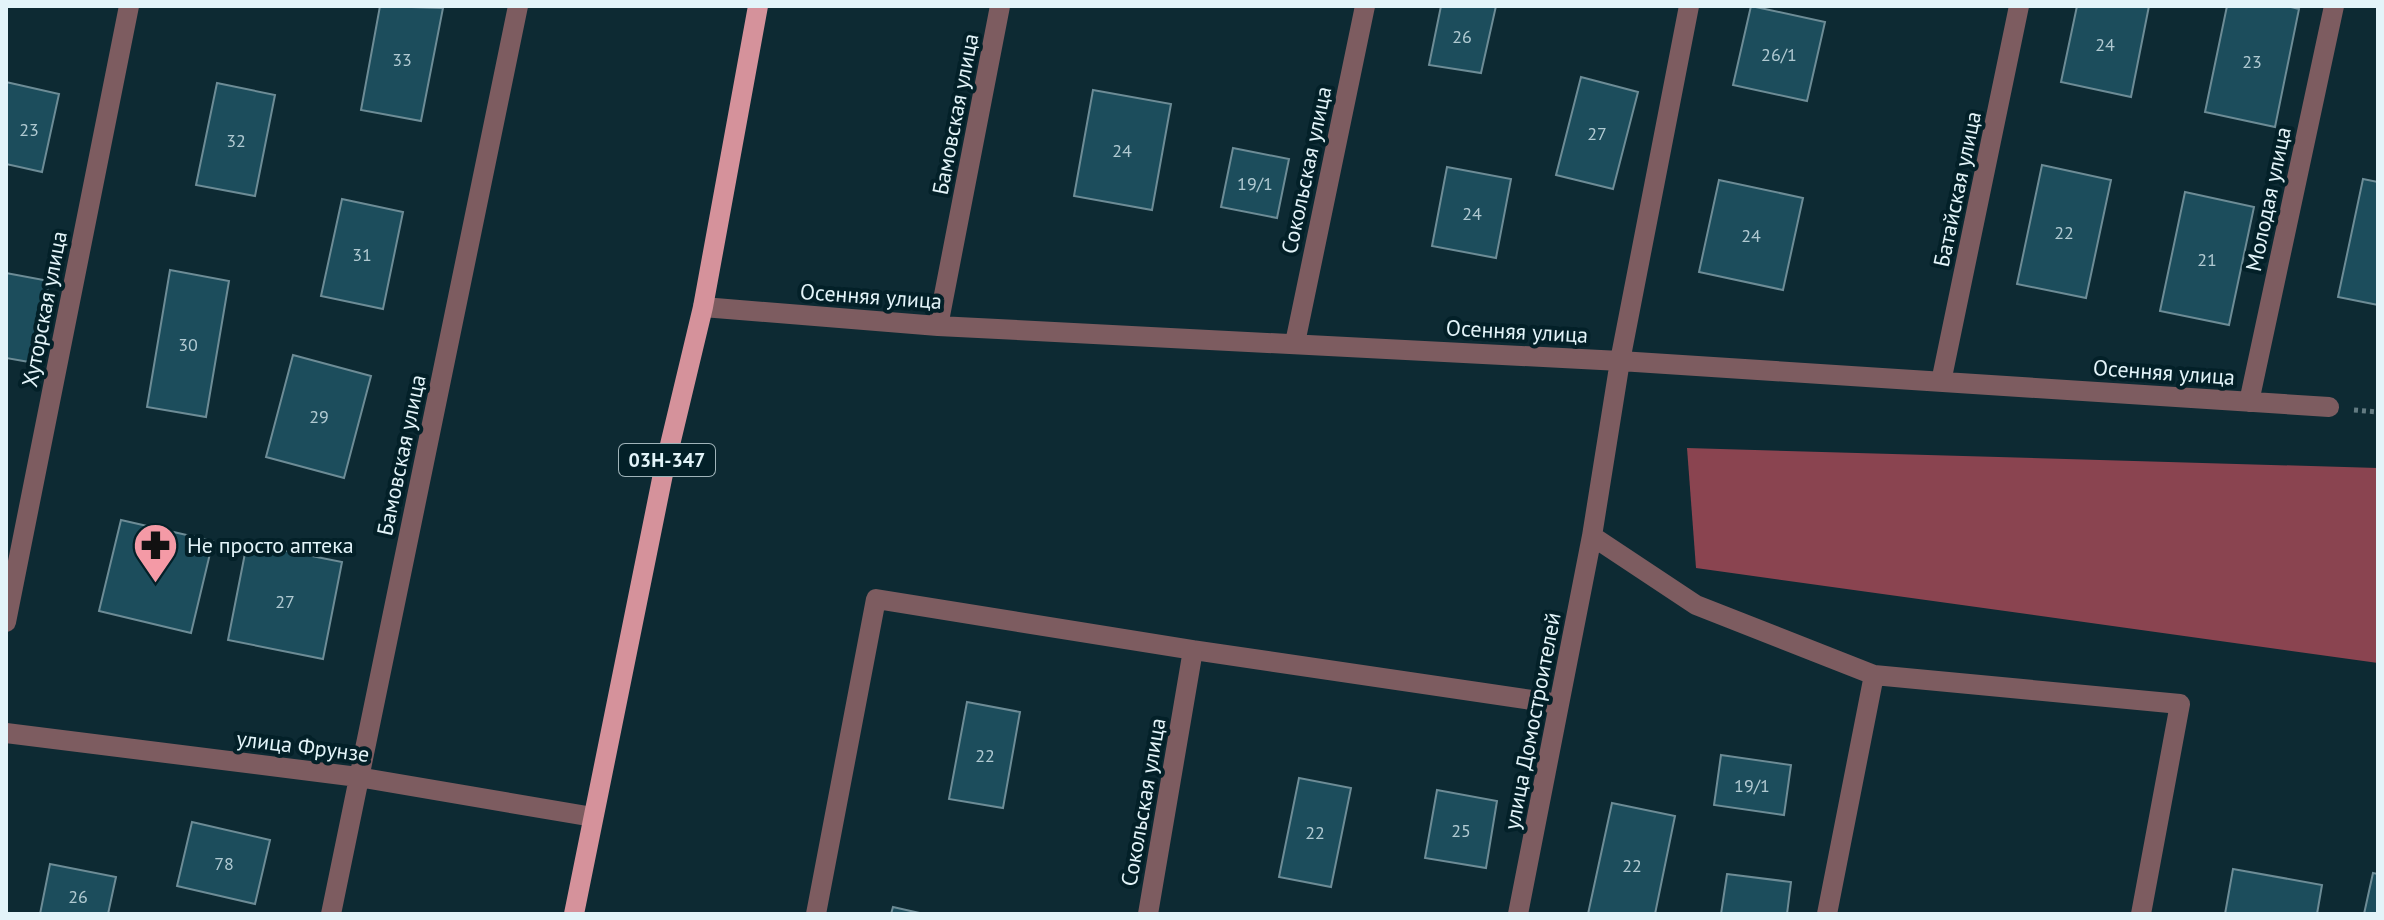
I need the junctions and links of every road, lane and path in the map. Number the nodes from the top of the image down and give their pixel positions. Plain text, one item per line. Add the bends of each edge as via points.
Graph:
1 (129, 6) edge
2 (518, 6) edge
3 (758, 6) edge
4 (1000, 6) edge
5 (1365, 6) edge
6 (1689, 6) edge
7 (2019, 6) edge
8 (2334, 6) edge
9 (703, 307) junction
10 (938, 326) junction
11 (1295, 343) junction
12 (1620, 361) junction
13 (1941, 382) junction
14 (2249, 402) junction
15 (2329, 407) dead end
16 (1592, 536) junction
17 (6, 622) edge
18 (1193, 650) junction
19 (1874, 675) junction
20 (1559, 704) junction
21 (6, 733) edge
22 (358, 777) junction
23 (593, 817) junction
24 (331, 914) edge
25 (574, 914) edge
26 (816, 914) edge
27 (1148, 914) edge
28 (1518, 914) edge
29 (1827, 914) edge
30 (2141, 914) edge

1 - 17 street, Хуторская улица
2 - 22 street, Бамовская улица
3 - 9 main road, 03Н-347
4 - 10 street, Бамовская улица
5 - 11 street, Сокольская улица
6 - 12 street
7 - 13 street, Батайская улица
8 - 14 street, Молодая улица
9 - 10 street, Осенняя улица
9 - 23 main road, 03Н-347
10 - 11 street, Осенняя улица
11 - 12 street, Осенняя улица
12 - 13 street, Осенняя улица
12 - 16 street, улица Домостроителей
13 - 14 street, Осенняя улица
14 - 15 street, Осенняя улица
16 - 19 street via 1696,605
16 - 20 street, улица Домостроителей
18 - 20 street
18 - 26 street via 876,599
18 - 27 street, Сокольская улица
19 - 29 street
19 - 30 street via 2180,704
20 - 28 street, улица Домостроителей
21 - 22 street, улица Фрунзе
22 - 23 street, улица Фрунзе
22 - 24 street, Бамовская улица
23 - 25 main road, 03Н-347

